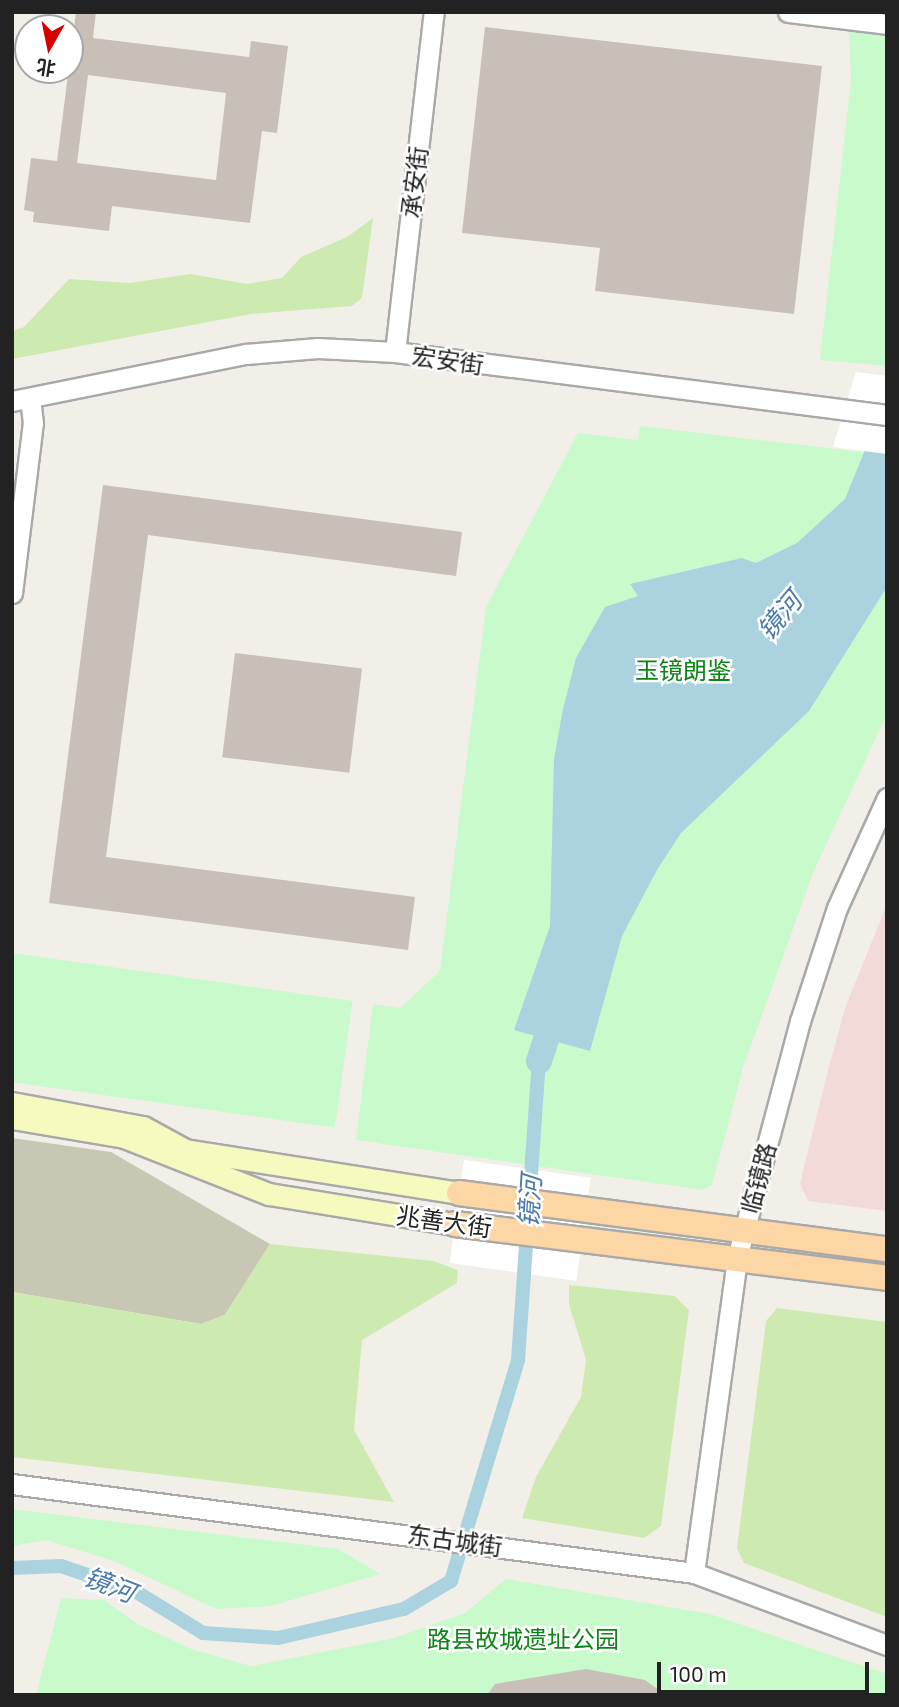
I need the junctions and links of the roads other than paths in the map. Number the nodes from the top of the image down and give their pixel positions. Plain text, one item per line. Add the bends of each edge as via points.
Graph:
1 (434, 12) edge
2 (788, 12) edge
3 (880, 23) edge
4 (395, 352) junction
5 (21, 400) edge
6 (887, 415) edge
7 (12, 593) edge
8 (886, 801) edge
9 (12, 1103) edge
10 (12, 1118) edge
11 (459, 1193) joint
12 (455, 1224) joint
13 (744, 1231) junction
14 (887, 1249) edge
15 (737, 1258) junction
16 (887, 1278) edge
17 (12, 1484) edge
18 (694, 1573) junction
19 (887, 1645) edge

1 - 4 street, 承安街
2 - 3 street
4 - 5 street, 宏安街 via 318,348 246,354
4 - 6 street, 宏安街 via 584,380
5 - 7 street via 33,423
8 - 13 street, 临镜路 via 837,908 800,1021
9 - 11 main road, 兆善大街 via 143,1127 185,1150
10 - 12 main road, 兆善大街 via 124,1137 269,1194
11 - 13 main road, 兆善大街
12 - 15 main road, 兆善大街
13 - 14 main road, 兆善大街
13 - 15 street, 临镜路
15 - 16 main road, 兆善大街
15 - 18 street, 临镜路
17 - 18 street, 东古城街
18 - 19 street, 东古城街

